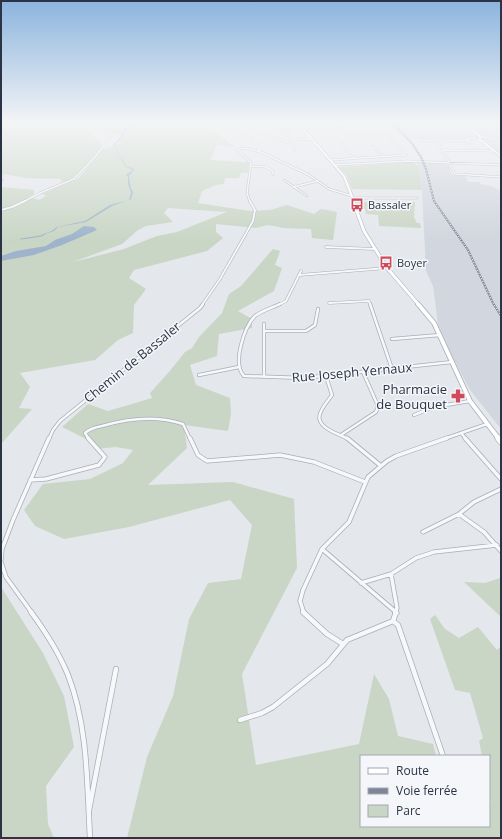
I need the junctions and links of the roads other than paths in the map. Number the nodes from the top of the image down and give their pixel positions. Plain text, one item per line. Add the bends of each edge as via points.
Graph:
1 (93, 161) edge
2 (250, 161) edge
3 (280, 161) edge
4 (331, 161) edge
5 (341, 161) edge
6 (406, 161) edge
7 (414, 161) edge
8 (450, 162) junction
9 (501, 164) edge
10 (335, 165) junction
11 (344, 165) junction
12 (250, 166) junction
13 (272, 174) dead end
14 (501, 177) edge
15 (284, 180) dead end
16 (318, 182) junction
17 (293, 187) junction
18 (307, 196) dead end
19 (352, 197) junction
20 (417, 198) dead end
21 (1, 210) edge
22 (326, 247) dead end
23 (375, 249) junction
24 (387, 268) junction
25 (301, 271) dead end
26 (299, 275) junction
27 (329, 303) dead end
28 (318, 309) dead end
29 (264, 324) dead end
30 (264, 331) junction
31 (440, 334) junction
32 (392, 339) dead end
33 (452, 362) junction
34 (239, 367) junction
35 (392, 369) junction
36 (363, 372) junction
37 (200, 375) dead end
38 (264, 376) junction
39 (326, 376) junction
40 (470, 401) junction
41 (414, 415) dead end
42 (486, 424) junction
43 (461, 433) junction
44 (341, 435) junction
45 (501, 442) edge
46 (381, 466) junction
47 (501, 479) edge
48 (30, 480) junction
49 (365, 482) junction
50 (501, 489) edge
51 (459, 514) junction
52 (423, 532) dead end
53 (496, 546) junction
54 (322, 549) junction
55 (501, 551) edge
56 (1, 561) edge
57 (391, 574) junction
58 (362, 583) junction
59 (397, 613) junction
60 (393, 621) junction
61 (343, 644) junction
62 (116, 669) dead end
63 (240, 720) dead end
64 (444, 755) edge
65 (88, 816) junction
66 (90, 838) edge

1 - 21 street via 70,181 23,203
2 - 12 street
3 - 16 street
4 - 10 main road
5 - 11 street
6 - 11 street
7 - 8 street
8 - 9 street
8 - 14 street via 455,174
10 - 11 street
10 - 19 main road via 344,176
12 - 13 street via 268,168 273,171
12 - 48 street, Chemin de Bassaler via 247,193 255,210 254,218 206,300 196,311 60,421 53,430
15 - 17 street
16 - 17 street
16 - 19 street via 330,190
17 - 18 street
19 - 20 street
19 - 23 main road via 364,231
22 - 23 street
23 - 24 main road
24 - 26 street
24 - 31 main road via 427,313
25 - 26 street
26 - 34 street via 286,301 261,312 246,328 242,337
27 - 35 street via 369,301
28 - 30 street via 316,326 312,329
29 - 30 street
30 - 38 street
31 - 32 street
31 - 33 main road
33 - 35 street, Rue Joseph Yernaux
33 - 40 main road
34 - 37 street
34 - 38 street, Rue Joseph Yernaux via 244,376
35 - 36 street, Rue Joseph Yernaux
36 - 39 street, Rue Joseph Yernaux
36 - 44 street via 378,406 376,412
38 - 39 street, Rue Joseph Yernaux
39 - 44 street via 332,395 322,407 319,418 325,428
40 - 41 street via 434,407
40 - 42 main road
42 - 43 street
42 - 45 main road
43 - 46 street via 396,456
43 - 47 street
44 - 46 street
46 - 49 street
48 - 49 street via 46,479 100,465 105,456 86,436 87,431 120,421 150,419 177,421 183,424 198,455 207,462 280,455 314,462
48 - 56 street, Chemin de Bassaler via 2,549
49 - 54 street via 349,522
50 - 51 street via 474,502
51 - 52 street
51 - 53 street via 484,532
53 - 55 street
53 - 57 street via 434,552 416,558
54 - 58 street
54 - 61 street via 303,590 301,608 326,634
56 - 65 street, Chemin de Bassaler via 6,577 45,632 68,675 80,714
57 - 58 street
57 - 59 street
58 - 59 street
59 - 60 street
60 - 61 street
60 - 64 street via 398,624
61 - 63 street via 326,664 273,707
62 - 65 street
65 - 66 street, Chemin de Bassaler

